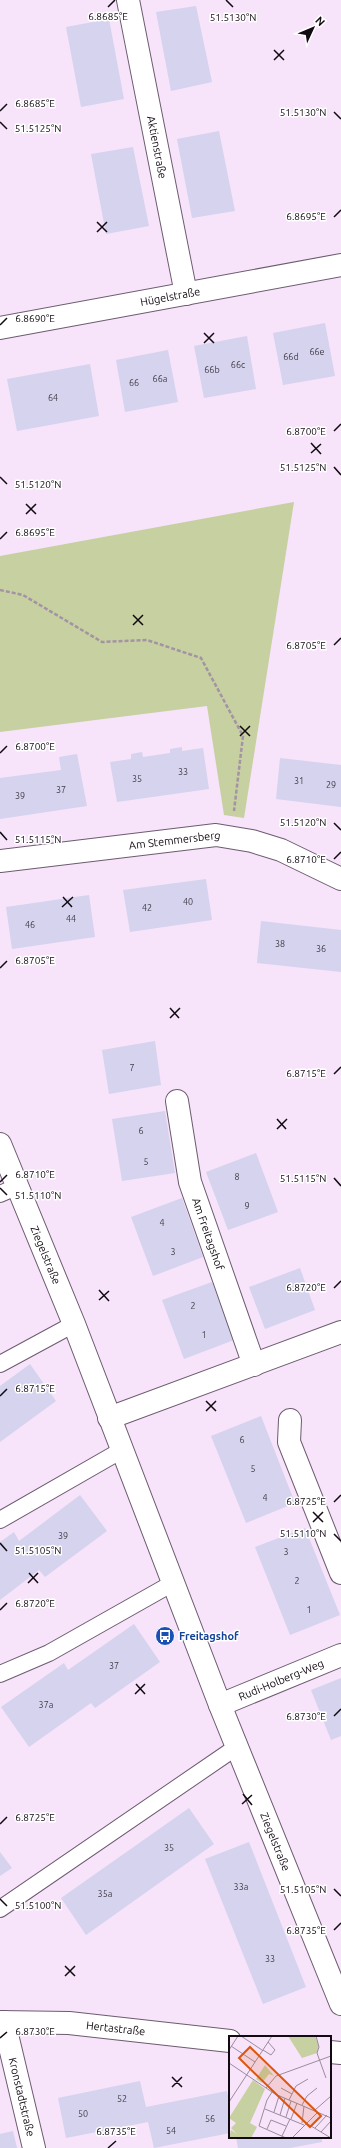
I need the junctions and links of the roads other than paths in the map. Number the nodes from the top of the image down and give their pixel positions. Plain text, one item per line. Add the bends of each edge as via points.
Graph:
1 (128, 0) edge
2 (341, 265) edge
3 (186, 294) junction
4 (0, 328) edge
5 (0, 861) edge
6 (341, 879) edge
7 (177, 1100) dead end
8 (0, 1144) edge
9 (8, 1190) edge
10 (74, 1324) junction
11 (341, 1332) edge
12 (0, 1364) edge
13 (254, 1365) junction
14 (110, 1418) junction
15 (290, 1420) dead end
16 (122, 1450) junction
17 (0, 1520) edge
18 (341, 1573) edge
19 (173, 1583) junction
20 (341, 1654) edge
21 (0, 1674) edge
22 (220, 1705) junction
23 (238, 1746) junction
24 (0, 1910) edge
25 (336, 1972) edge
26 (341, 2004) edge
27 (2, 2022) edge
28 (229, 2041) edge
29 (331, 2052) edge
30 (341, 2053) edge
31 (34, 2148) edge

1 - 3 street, Aktienstraße
2 - 3 street, Hügelstraße
3 - 4 street, Hügelstraße
5 - 6 street, Am Stemmersberg via 201,835 252,840 281,850
7 - 13 street, Am Freitagshof via 190,1182
8 - 9 street, Ziegelstraße
9 - 10 street, Ziegelstraße
10 - 12 lane
10 - 14 street, Ziegelstraße
11 - 13 street
13 - 14 street
14 - 16 street, Ziegelstraße
15 - 18 street via 289,1442
16 - 17 lane
16 - 19 street, Ziegelstraße
19 - 21 lane via 49,1653
19 - 22 street, Ziegelstraße
20 - 22 street, Rudi-Holberg-Weg
22 - 23 street, Ziegelstraße
23 - 24 lane
23 - 25 street, Ziegelstraße
25 - 26 street, Ziegelstraße
27 - 28 street, Hertastraße via 69,2023
27 - 31 street, Kronstadtstraße
29 - 30 street

